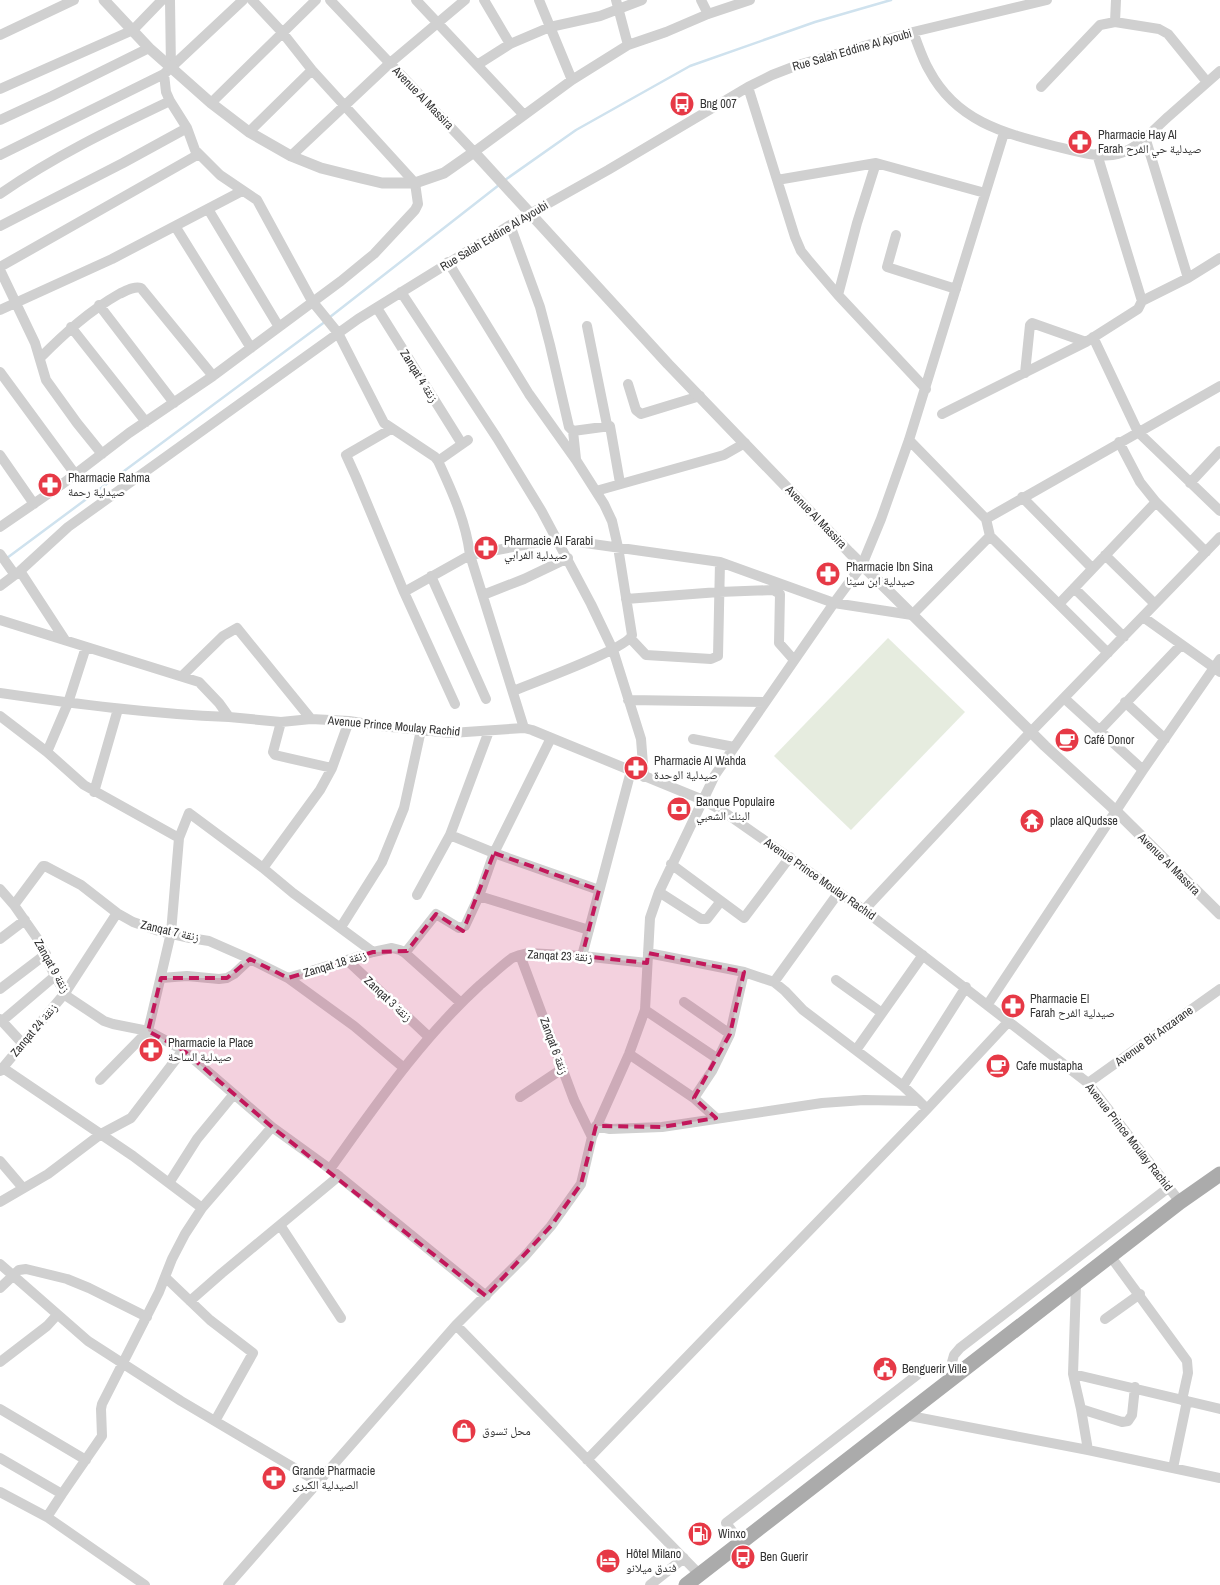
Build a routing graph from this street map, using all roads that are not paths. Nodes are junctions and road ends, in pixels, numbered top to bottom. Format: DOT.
graph roads {
  1 [pos="74,0"];
  2 [pos="104,0"];
  3 [pos="162,0"];
  4 [pos="170,0"];
  5 [pos="243,0"];
  6 [pos="252,0"];
  7 [pos="316,0"];
  8 [pos="330,0"];
  9 [pos="416,0"];
  10 [pos="465,0"];
  11 [pos="484,0"];
  12 [pos="539,0"];
  13 [pos="642,0"];
  14 [pos="701,0"];
  15 [pos="750,0"];
  16 [pos="1047,0"];
  17 [pos="1116,0"];
  18 [pos="617,5"];
  19 [pos="708,14"];
  20 [pos="1115,22"];
  21 [pos="438,23"];
  22 [pos="550,28"];
  23 [pos="133,30"];
  24 [pos="282,32"];
  25 [pos="913,32"];
  26 [pos="0,35"];
  27 [pos="510,44"];
  28 [pos="628,45"];
  29 [pos="149,48"];
  30 [pos="390,63"];
  31 [pos="476,65"];
  32 [pos="312,70"];
  33 [pos="1220,70"];
  34 [pos="168,71"];
  35 [pos="572,80"];
  36 [pos="1207,82"];
  37 [pos="748,87"];
  38 [pos="1041,87"];
  39 [pos="0,89"];
  40 [pos="170,101"];
  41 [pos="211,103"];
  42 [pos="345,106"];
  43 [pos="523,114"];
  44 [pos="0,120"];
  45 [pos="187,128"];
  46 [pos="248,132"];
  47 [pos="1004,133"];
  48 [pos="1145,137"];
  49 [pos="474,152"];
  50 [pos="199,154"];
  51 [pos="1097,154"];
  52 [pos="0,155"];
  53 [pos="291,156"];
  54 [pos="876,163"];
  55 [pos="776,180"];
  56 [pos="415,184"];
  57 [pos="242,191"];
  58 [pos="985,193"];
  59 [pos="0,194"];
  60 [pos="208,210"];
  61 [pos="531,213"];
  62 [pos="510,225"];
  63 [pos="0,226"];
  64 [pos="175,226"];
  65 [pos="896,236"];
  66 [pos="1220,258"];
  67 [pos="448,262"];
  68 [pos="0,269"];
  69 [pos="1188,278"];
  70 [pos="956,289"];
  71 [pos="401,292"];
  72 [pos="838,295"];
  73 [pos="1142,301"];
  74 [pos="16,302"];
  75 [pos="314,304"];
  76 [pos="99,305"];
  77 [pos="377,308"];
  78 [pos="0,310"];
  79 [pos="587,326"];
  80 [pos="71,327"];
  81 [pos="279,327"];
  82 [pos="335,330"];
  83 [pos="1089,339"];
  84 [pos="251,348"];
  85 [pos="40,358"];
  86 [pos="0,372"];
  87 [pos="1025,373"];
  88 [pos="213,376"];
  89 [pos="628,384"];
  90 [pos="1220,386"];
  91 [pos="926,389"];
  92 [pos="700,396"];
  93 [pos="174,403"];
  94 [pos="942,414"];
  95 [pos="146,422"];
  96 [pos="607,425"];
  97 [pos="391,429"];
  98 [pos="573,431"];
  99 [pos="1138,432"];
  100 [pos="909,440"];
  101 [pos="1119,442"];
  102 [pos="745,443"];
  103 [pos="102,454"];
  104 [pos="0,455"];
  105 [pos="1219,455"];
  106 [pos="576,460"];
  107 [pos="438,461"];
  108 [pos="75,474"];
  109 [pos="620,483"];
  110 [pos="1190,483"];
  111 [pos="596,491"];
  112 [pos="1022,497"];
  113 [pos="1156,502"];
  114 [pos="34,504"];
  115 [pos="1220,511"];
  116 [pos="986,519"];
  117 [pos="0,527"];
  118 [pos="990,536"];
  119 [pos="557,539"];
  120 [pos="1218,542"];
  121 [pos="618,547"];
  122 [pos="1206,552"];
  123 [pos="0,554"];
  124 [pos="470,555"];
  125 [pos="1105,555"];
  126 [pos="568,558"];
  127 [pos="720,562"];
  128 [pos="862,565"];
  129 [pos="1092,568"];
  130 [pos="17,573"];
  131 [pos="431,576"];
  132 [pos="0,586"];
  133 [pos="1074,588"];
  134 [pos="404,592"];
  135 [pos="719,592"];
  136 [pos="483,595"];
  137 [pos="626,599"];
  138 [pos="834,603"];
  139 [pos="1059,604"];
  140 [pos="1155,604"];
  141 [pos="912,615"];
  142 [pos="1143,617"];
  143 [pos="0,620"];
  144 [pos="1124,637"];
  145 [pos="631,638"];
  146 [pos="65,640"];
  147 [pos="1181,645"];
  148 [pos="86,647"];
  149 [pos="613,650"];
  150 [pos="1108,653"];
  151 [pos="794,660"];
  152 [pos="1218,666"];
  153 [pos="182,676"];
  154 [pos="512,691"];
  155 [pos="0,693"];
  156 [pos="1064,698"];
  157 [pos="486,699"];
  158 [pos="628,700"];
  159 [pos="765,702"];
  160 [pos="1125,702"];
  161 [pos="68,703"];
  162 [pos="455,704"];
  163 [pos="118,709"];
  164 [pos="0,716"];
  165 [pos="229,717"];
  166 [pos="311,719"];
  167 [pos="349,721"];
  168 [pos="281,722"];
  169 [pos="524,728"];
  170 [pos="421,730"];
  171 [pos="1100,730"];
  172 [pos="489,731"];
  173 [pos="1031,732"];
  174 [pos="551,738"];
  175 [pos="693,739"];
  176 [pos="1165,739"];
  177 [pos="734,747"];
  178 [pos="47,752"];
  179 [pos="332,768"];
  180 [pos="1143,770"];
  181 [pos="631,771"];
  182 [pos="644,777"];
  183 [pos="94,792"];
  184 [pos="703,800"];
  185 [pos="1116,811"];
  186 [pos="450,835"];
  187 [pos="180,838"];
  188 [pos="494,853"];
  189 [pos="790,857"];
  190 [pos="671,864"];
  191 [pos="263,868"];
  192 [pos="0,889"];
  193 [pos="599,890"];
  194 [pos="659,892"];
  195 [pos="839,892"];
  196 [pos="417,895"];
  197 [pos="479,896"];
  198 [pos="721,901"];
  199 [pos="14,905"];
  200 [pos="864,910"];
  201 [pos="117,913"];
  202 [pos="1220,914"];
  203 [pos="26,920"];
  204 [pos="341,927"];
  205 [pos="589,930"];
  206 [pos="171,933"];
  207 [pos="0,938"];
  208 [pos="374,952"];
  209 [pos="406,953"];
  210 [pos="46,954"];
  211 [pos="520,954"];
  212 [pos="923,954"];
  213 [pos="582,956"];
  214 [pos="648,958"];
  215 [pos="250,959"];
  216 [pos="348,961"];
  217 [pos="744,972"];
  218 [pos="55,976"];
  219 [pos="161,978"];
  220 [pos="288,978"];
  221 [pos="836,980"];
  222 [pos="774,982"];
  223 [pos="966,987"];
  224 [pos="0,989"];
  225 [pos="1220,989"];
  226 [pos="65,993"];
  227 [pos="684,1002"];
  228 [pos="461,1003"];
  229 [pos="988,1004"];
  230 [pos="645,1010"];
  231 [pos="882,1013"];
  232 [pos="1,1020"];
  233 [pos="1009,1020"];
  234 [pos="148,1031"];
  235 [pos="730,1034"];
  236 [pos="429,1037"];
  237 [pos="23,1044"];
  238 [pos="183,1050"];
  239 [pos="856,1050"];
  240 [pos="629,1054"];
  241 [pos="718,1059"];
  242 [pos="404,1068"];
  243 [pos="1,1069"];
  244 [pos="562,1069"];
  245 [pos="100,1080"];
  246 [pos="1088,1083"];
  247 [pos="903,1086"];
  248 [pos="234,1094"];
  249 [pos="520,1098"];
  250 [pos="694,1098"];
  251 [pos="919,1101"];
  252 [pos="927,1109"];
  253 [pos="716,1118"];
  254 [pos="596,1126"];
  255 [pos="272,1127"];
  256 [pos="101,1134"];
  257 [pos="592,1137"];
  258 [pos="0,1161"];
  259 [pos="330,1170"];
  260 [pos="1220,1174"];
  261 [pos="339,1176"];
  262 [pos="169,1183"];
  263 [pos="23,1188"];
  264 [pos="1168,1188"];
  265 [pos="0,1202"];
  266 [pos="1180,1202"];
  267 [pos="202,1208"];
  268 [pos="280,1225"];
  269 [pos="1111,1257"];
  270 [pos="0,1264"];
  271 [pos="13,1276"];
  272 [pos="165,1277"];
  273 [pos="1076,1285"];
  274 [pos="0,1288"];
  275 [pos="1140,1294"];
  276 [pos="486,1296"];
  277 [pos="190,1302"];
  278 [pos="57,1315"];
  279 [pos="147,1316"];
  280 [pos="341,1318"];
  281 [pos="1105,1319"];
  282 [pos="456,1325"];
  283 [pos="0,1362"];
  284 [pos="124,1364"];
  285 [pos="960,1374"];
  286 [pos="1073,1374"];
  287 [pos="917,1375"];
  288 [pos="1135,1388"];
  289 [pos="1184,1400"];
  290 [pos="0,1409"];
  291 [pos="1081,1409"];
  292 [pos="1220,1409"];
  293 [pos="905,1416"];
  294 [pos="215,1421"];
  295 [pos="1088,1450"];
  296 [pos="0,1458"];
  297 [pos="86,1460"];
  298 [pos="587,1460"];
  299 [pos="1173,1468"];
  300 [pos="1220,1478"];
  301 [pos="318,1482"];
  302 [pos="0,1492"];
  303 [pos="62,1494"];
  304 [pos="47,1517"];
  305 [pos="741,1542"];
  306 [pos="684,1558"];
  307 [pos="700,1575"];
  308 [pos="145,1585"];
  309 [pos="228,1585"];
  310 [pos="650,1585"];
  311 [pos="686,1585"];
  1 -- 26 [label="street"];
  2 -- 23 [label="street"];
  3 -- 23 [label="street"];
  4 -- 34 [label="street"];
  5 -- 34 [label="street"];
  6 -- 24 [label="street"];
  7 -- 24 [label="street"];
  8 -- 30 [label="street, Avenue Al Massira"];
  9 -- 21 [label="street"];
  10 -- 21 [label="street"];
  11 -- 27 [label="street"];
  12 -- 22 [label="street"];
  13 -- 18 [label="street"];
  14 -- 19 [label="street"];
  15 -- 19 [label="street"];
  16 -- 25 [label="street, Rue Salah Eddine Al Ayoubi"];
  17 -- 20 [label="street"];
  18 -- 22 [label="street"];
  18 -- 28 [label="street"];
  19 -- 28 [label="street"];
  20 -- 36 [label="street"];
  20 -- 38 [label="street"];
  21 -- 30 [label="street"];
  21 -- 31 [label="street"];
  22 -- 27 [label="street"];
  22 -- 35 [label="street"];
  23 -- 29 [label="street"];
  23 -- 39 [label="street"];
  24 -- 32 [label="street"];
  24 -- 41 [label="street"];
  25 -- 37 [label="street, Rue Salah Eddine Al Ayoubi"];
  25 -- 47 [label="street"];
  27 -- 31 [label="street"];
  28 -- 35 [label="street"];
  29 -- 34 [label="street"];
  29 -- 44 [label="street"];
  30 -- 42 [label="street"];
  30 -- 49 [label="street, Avenue Al Massira"];
  31 -- 43 [label="street"];
  32 -- 42 [label="street"];
  32 -- 46 [label="street"];
  33 -- 36 [label="street"];
  34 -- 40 [label="street"];
  34 -- 41 [label="street"];
  34 -- 52 [label="street"];
  35 -- 43 [label="street"];
  36 -- 48 [label="street"];
  37 -- 55 [label="street"];
  37 -- 61 [label="street, Rue Salah Eddine Al Ayoubi"];
  40 -- 45 [label="street"];
  40 -- 59 [label="street"];
  41 -- 46 [label="street"];
  42 -- 53 [label="street"];
  42 -- 56 [label="street"];
  43 -- 49 [label="street"];
  45 -- 50 [label="street"];
  45 -- 63 [label="street"];
  46 -- 53 [label="street"];
  47 -- 51 [label="street"];
  47 -- 58 [label="street"];
  48 -- 51 [label="street"];
  48 -- 69 [label="street"];
  49 -- 56 [label="street"];
  49 -- 61 [label="street, Avenue Al Massira"];
  50 -- 57 [label="street"];
  50 -- 68 [label="street"];
  51 -- 73 [label="street"];
  53 -- 56 [label="street"];
  54 -- 55 [label="street"];
  54 -- 58 [label="street"];
  54 -- 72 [label="street"];
  55 -- 72 [label="street"];
  56 -- 75 [label="street"];
  57 -- 60 [label="street"];
  57 -- 75 [label="street"];
  58 -- 70 [label="street"];
  60 -- 64 [label="street"];
  60 -- 81 [label="street"];
  61 -- 62 [label="street, Rue Salah Eddine Al Ayoubi"];
  61 -- 92 [label="street, Avenue Al Massira"];
  62 -- 67 [label="street, Rue Salah Eddine Al Ayoubi"];
  62 -- 98 [label="street"];
  64 -- 74 [label="street"];
  64 -- 84 [label="street"];
  65 -- 70 [label="street"];
  66 -- 69 [label="street"];
  67 -- 71 [label="street, Rue Salah Eddine Al Ayoubi"];
  67 -- 106 [label="street"];
  68 -- 74 [label="street"];
  69 -- 73 [label="street"];
  70 -- 91 [label="street"];
  71 -- 77 [label="street, Rue Salah Eddine Al Ayoubi"];
  71 -- 119 [label="street"];
  72 -- 91 [label="street"];
  73 -- 83 [label="street"];
  74 -- 78 [label="street"];
  74 -- 85 [label="street"];
  75 -- 81 [label="street"];
  75 -- 82 [label="street"];
  76 -- 80 [label="street"];
  76 -- 88 [label="street"];
  76 -- 93 [label="street"];
  77 -- 82 [label="street, Rue Salah Eddine Al Ayoubi"];
  77 -- 107 [label="street, Zanqat 4 زنقة"];
  79 -- 96 [label="street"];
  80 -- 85 [label="street"];
  80 -- 95 [label="street"];
  81 -- 84 [label="street"];
  82 -- 97 [label="street"];
  82 -- 130 [label="street, Rue Salah Eddine Al Ayoubi"];
  83 -- 87 [label="street"];
  83 -- 87 [label="street"];
  83 -- 99 [label="street"];
  84 -- 88 [label="street"];
  85 -- 103 [label="street"];
  86 -- 108 [label="street"];
  87 -- 94 [label="street"];
  88 -- 93 [label="street"];
  89 -- 92 [label="street"];
  90 -- 99 [label="street"];
  91 -- 100 [label="street"];
  92 -- 102 [label="street, Avenue Al Massira"];
  93 -- 95 [label="street"];
  95 -- 103 [label="street"];
  96 -- 98 [label="street"];
  96 -- 109 [label="street"];
  97 -- 107 [label="street"];
  97 -- 134 [label="street"];
  98 -- 106 [label="street"];
  99 -- 101 [label="street"];
  99 -- 110 [label="street"];
  100 -- 116 [label="street"];
  100 -- 128 [label="street"];
  101 -- 112 [label="street"];
  101 -- 113 [label="street"];
  102 -- 109 [label="street"];
  102 -- 128 [label="street, Avenue Al Massira"];
  103 -- 108 [label="street"];
  104 -- 114 [label="street"];
  105 -- 110 [label="street"];
  106 -- 111 [label="street"];
  107 -- 124 [label="street"];
  108 -- 114 [label="street"];
  109 -- 111 [label="street"];
  110 -- 115 [label="street"];
  111 -- 121 [label="street"];
  112 -- 116 [label="street"];
  112 -- 129 [label="street"];
  113 -- 122 [label="street"];
  113 -- 125 [label="street"];
  114 -- 117 [label="street"];
  116 -- 118 [label="street"];
  118 -- 139 [label="street"];
  118 -- 141 [label="street"];
  119 -- 121 [label="street"];
  119 -- 124 [label="street"];
  119 -- 126 [label="street"];
  120 -- 122 [label="street"];
  121 -- 127 [label="street"];
  121 -- 137 [label="street"];
  122 -- 140 [label="street"];
  123 -- 130 [label="street"];
  124 -- 131 [label="street"];
  124 -- 136 [label="street"];
  125 -- 129 [label="street"];
  125 -- 140 [label="street"];
  126 -- 136 [label="street"];
  126 -- 149 [label="street"];
  127 -- 135 [label="street"];
  127 -- 138 [label="street"];
  128 -- 138 [label="street"];
  128 -- 141 [label="street, Avenue Al Massira"];
  129 -- 133 [label="street"];
  130 -- 132 [label="street, Rue Salah Eddine Al Ayoubi"];
  130 -- 146 [label="street"];
  131 -- 134 [label="street"];
  131 -- 157 [label="street"];
  133 -- 139 [label="street"];
  133 -- 144 [label="street"];
  134 -- 162 [label="street"];
  135 -- 137 [label="street"];
  135 -- 145 [label="street"];
  135 -- 151 [label="street"];
  136 -- 154 [label="street"];
  137 -- 145 [label="street"];
  138 -- 141 [label="street"];
  138 -- 151 [label="street"];
  139 -- 150 [label="street"];
  140 -- 142 [label="street"];
  141 -- 173 [label="street, Avenue Al Massira"];
  142 -- 144 [label="street"];
  142 -- 147 [label="street"];
  143 -- 146 [label="street"];
  144 -- 150 [label="street"];
  145 -- 149 [label="street"];
  146 -- 148 [label="street"];
  147 -- 152 [label="street"];
  147 -- 160 [label="street"];
  148 -- 153 [label="street"];
  148 -- 161 [label="street"];
  149 -- 154 [label="street"];
  149 -- 158 [label="street"];
  150 -- 156 [label="street"];
  151 -- 159 [label="street"];
  152 -- 176 [label="street"];
  153 -- 165 [label="street"];
  153 -- 166 [label="street"];
  154 -- 169 [label="street"];
  155 -- 161 [label="street, Avenue Prince Moulay Rachid"];
  156 -- 171 [label="street"];
  156 -- 173 [label="street"];
  158 -- 159 [label="street"];
  158 -- 182 [label="street"];
  159 -- 177 [label="street"];
  160 -- 171 [label="street"];
  160 -- 176 [label="street"];
  161 -- 163 [label="street, Avenue Prince Moulay Rachid"];
  161 -- 178 [label="street"];
  163 -- 165 [label="street, Avenue Prince Moulay Rachid"];
  163 -- 183 [label="street"];
  164 -- 178 [label="street"];
  165 -- 168 [label="street, Avenue Prince Moulay Rachid"];
  166 -- 167 [label="street, Avenue Prince Moulay Rachid"];
  166 -- 168 [label="street, Avenue Prince Moulay Rachid"];
  167 -- 170 [label="street, Avenue Prince Moulay Rachid"];
  167 -- 179 [label="street"];
  168 -- 179 [label="street"];
  169 -- 172 [label="street, Avenue Prince Moulay Rachid"];
  169 -- 174 [label="street, Avenue Prince Moulay Rachid"];
  170 -- 172 [label="street, Avenue Prince Moulay Rachid"];
  170 -- 204 [label="street"];
  171 -- 180 [label="street"];
  172 -- 186 [label="street"];
  173 -- 185 [label="street, Avenue Al Massira"];
  173 -- 200 [label="street"];
  174 -- 181 [label="street, Avenue Prince Moulay Rachid"];
  174 -- 188 [label="street"];
  175 -- 177 [label="street"];
  176 -- 180 [label="street"];
  177 -- 184 [label="street"];
  178 -- 183 [label="street"];
  179 -- 191 [label="street"];
  180 -- 185 [label="street"];
  181 -- 182 [label="street, Avenue Prince Moulay Rachid"];
  181 -- 193 [label="street"];
  182 -- 184 [label="street, Avenue Prince Moulay Rachid"];
  183 -- 187 [label="street"];
  184 -- 189 [label="street, Avenue Prince Moulay Rachid"];
  184 -- 190 [label="street"];
  185 -- 202 [label="street, Avenue Al Massira"];
  185 -- 229 [label="street"];
  186 -- 188 [label="street"];
  186 -- 196 [label="street"];
  187 -- 191 [label="street"];
  187 -- 206 [label="street"];
  188 -- 193 [label="street"];
  188 -- 197 [label="street"];
  189 -- 195 [label="street, Avenue Prince Moulay Rachid"];
  189 -- 198 [label="street"];
  190 -- 194 [label="street"];
  190 -- 198 [label="street"];
  191 -- 204 [label="street"];
  192 -- 199 [label="street, Zanqat 9 زنقة"];
  193 -- 205 [label="street"];
  194 -- 198 [label="street"];
  194 -- 214 [label="street"];
  195 -- 200 [label="street, Avenue Prince Moulay Rachid"];
  195 -- 222 [label="street"];
  197 -- 205 [label="street"];
  197 -- 209 [label="street"];
  199 -- 201 [label="street, Zanqat 7 زنقة"];
  199 -- 203 [label="street, Zanqat 9 زنقة"];
  200 -- 212 [label="street, Avenue Prince Moulay Rachid"];
  201 -- 206 [label="street, Zanqat 7 زنقة"];
  201 -- 226 [label="street, Zanqat 24 زنقة"];
  203 -- 207 [label="street"];
  203 -- 210 [label="street, Zanqat 9 زنقة"];
  204 -- 208 [label="street"];
  205 -- 213 [label="street"];
  206 -- 215 [label="street, Zanqat 7 زنقة"];
  206 -- 219 [label="street"];
  208 -- 209 [label="street, Zanqat 18 زنقة"];
  208 -- 216 [label="street, Zanqat 18 زنقة"];
  209 -- 228 [label="street"];
  210 -- 218 [label="street, Zanqat 9 زنقة"];
  210 -- 224 [label="street"];
  211 -- 213 [label="street, Zanqat 23 زنقة"];
  211 -- 228 [label="street, Zanqat 23 زنقة"];
  211 -- 244 [label="street, Zanqat 6 زنقة"];
  212 -- 223 [label="street, Avenue Prince Moulay Rachid"];
  212 -- 231 [label="street"];
  213 -- 214 [label="street, Zanqat 23 زنقة"];
  214 -- 217 [label="street, Zanqat 23 زنقة"];
  214 -- 230 [label="street"];
  215 -- 219 [label="street"];
  215 -- 220 [label="street, Zanqat 18 زنقة"];
  216 -- 220 [label="street, Zanqat 18 زنقة"];
  216 -- 236 [label="street, Zanqat 3 زنقة"];
  217 -- 222 [label="street, Zanqat 23 زنقة"];
  217 -- 235 [label="street"];
  218 -- 226 [label="street, Zanqat 9 زنقة"];
  218 -- 232 [label="street"];
  219 -- 234 [label="street"];
  220 -- 242 [label="street"];
  221 -- 231 [label="street"];
  222 -- 239 [label="street"];
  223 -- 229 [label="street, Avenue Prince Moulay Rachid"];
  223 -- 247 [label="street"];
  225 -- 246 [label="street, Avenue Bir Anzarane"];
  226 -- 234 [label="street, Zanqat 9 زنقة"];
  226 -- 237 [label="street, Zanqat 24 زنقة"];
  227 -- 235 [label="street"];
  228 -- 236 [label="street, Zanqat 23 زنقة"];
  229 -- 233 [label="street, Avenue Prince Moulay Rachid"];
  230 -- 240 [label="street"];
  230 -- 241 [label="street"];
  231 -- 239 [label="street"];
  232 -- 237 [label="street"];
  233 -- 246 [label="street, Avenue Prince Moulay Rachid"];
  233 -- 252 [label="street"];
  234 -- 238 [label="street, Zanqat 9 زنقة"];
  234 -- 245 [label="street"];
  235 -- 241 [label="street"];
  236 -- 242 [label="street, Zanqat 23 زنقة"];
  237 -- 243 [label="street, Zanqat 24 زنقة"];
  238 -- 248 [label="street, Zanqat 9 زنقة"];
  238 -- 256 [label="street"];
  239 -- 247 [label="street"];
  240 -- 250 [label="street"];
  240 -- 254 [label="street"];
  241 -- 250 [label="street"];
  242 -- 259 [label="street, Zanqat 23 زنقة"];
  243 -- 256 [label="street"];
  244 -- 249 [label="street"];
  244 -- 257 [label="street, Zanqat 6 زنقة"];
  246 -- 264 [label="street, Avenue Prince Moulay Rachid"];
  247 -- 251 [label="street"];
  248 -- 255 [label="street, Zanqat 9 زنقة"];
  248 -- 262 [label="street"];
  250 -- 253 [label="street"];
  251 -- 252 [label="street"];
  251 -- 253 [label="street"];
  252 -- 298 [label="street"];
  253 -- 254 [label="street"];
  254 -- 257 [label="street"];
  255 -- 259 [label="street, Zanqat 9 زنقة"];
  255 -- 267 [label="street"];
  256 -- 262 [label="street"];
  256 -- 263 [label="street"];
  257 -- 276 [label="street"];
  258 -- 263 [label="street"];
  259 -- 261 [label="street, Zanqat 9 زنقة"];
  260 -- 266 [label="main road"];
  261 -- 268 [label="street"];
  261 -- 276 [label="street, Zanqat 9 زنقة"];
  262 -- 267 [label="street"];
  263 -- 265 [label="street"];
  264 -- 266 [label="street, Avenue Prince Moulay Rachid"];
  264 -- 285 [label="street"];
  266 -- 269 [label="main road"];
  267 -- 272 [label="street"];
  268 -- 277 [label="street"];
  268 -- 280 [label="street"];
  269 -- 273 [label="main road"];
  269 -- 275 [label="street"];
  270 -- 271 [label="street"];
  271 -- 274 [label="street"];
  271 -- 278 [label="street"];
  271 -- 279 [label="street"];
  272 -- 277 [label="street"];
  272 -- 279 [label="street"];
  273 -- 285 [label="main road"];
  273 -- 286 [label="street"];
  275 -- 281 [label="street"];
  275 -- 289 [label="street"];
  276 -- 282 [label="street"];
  277 -- 294 [label="street"];
  278 -- 283 [label="street"];
  278 -- 284 [label="street"];
  279 -- 284 [label="street"];
  282 -- 298 [label="street"];
  282 -- 301 [label="street"];
  284 -- 294 [label="street"];
  284 -- 297 [label="street"];
  285 -- 293 [label="main road"];
  286 -- 288 [label="street"];
  286 -- 291 [label="street"];
  287 -- 305 [label="street"];
  288 -- 289 [label="street"];
  288 -- 291 [label="street"];
  289 -- 292 [label="street"];
  289 -- 299 [label="street"];
  290 -- 297 [label="street"];
  291 -- 295 [label="street"];
  293 -- 295 [label="street"];
  293 -- 305 [label="main road"];
  294 -- 301 [label="street"];
  295 -- 299 [label="street"];
  296 -- 303 [label="street"];
  297 -- 303 [label="street"];
  298 -- 306 [label="street"];
  299 -- 300 [label="street"];
  301 -- 309 [label="street"];
  302 -- 304 [label="street"];
  303 -- 304 [label="street"];
  304 -- 308 [label="street"];
  305 -- 307 [label="main road"];
  306 -- 307 [label="street"];
  306 -- 310 [label="street"];
  307 -- 311 [label="main road"];
}
